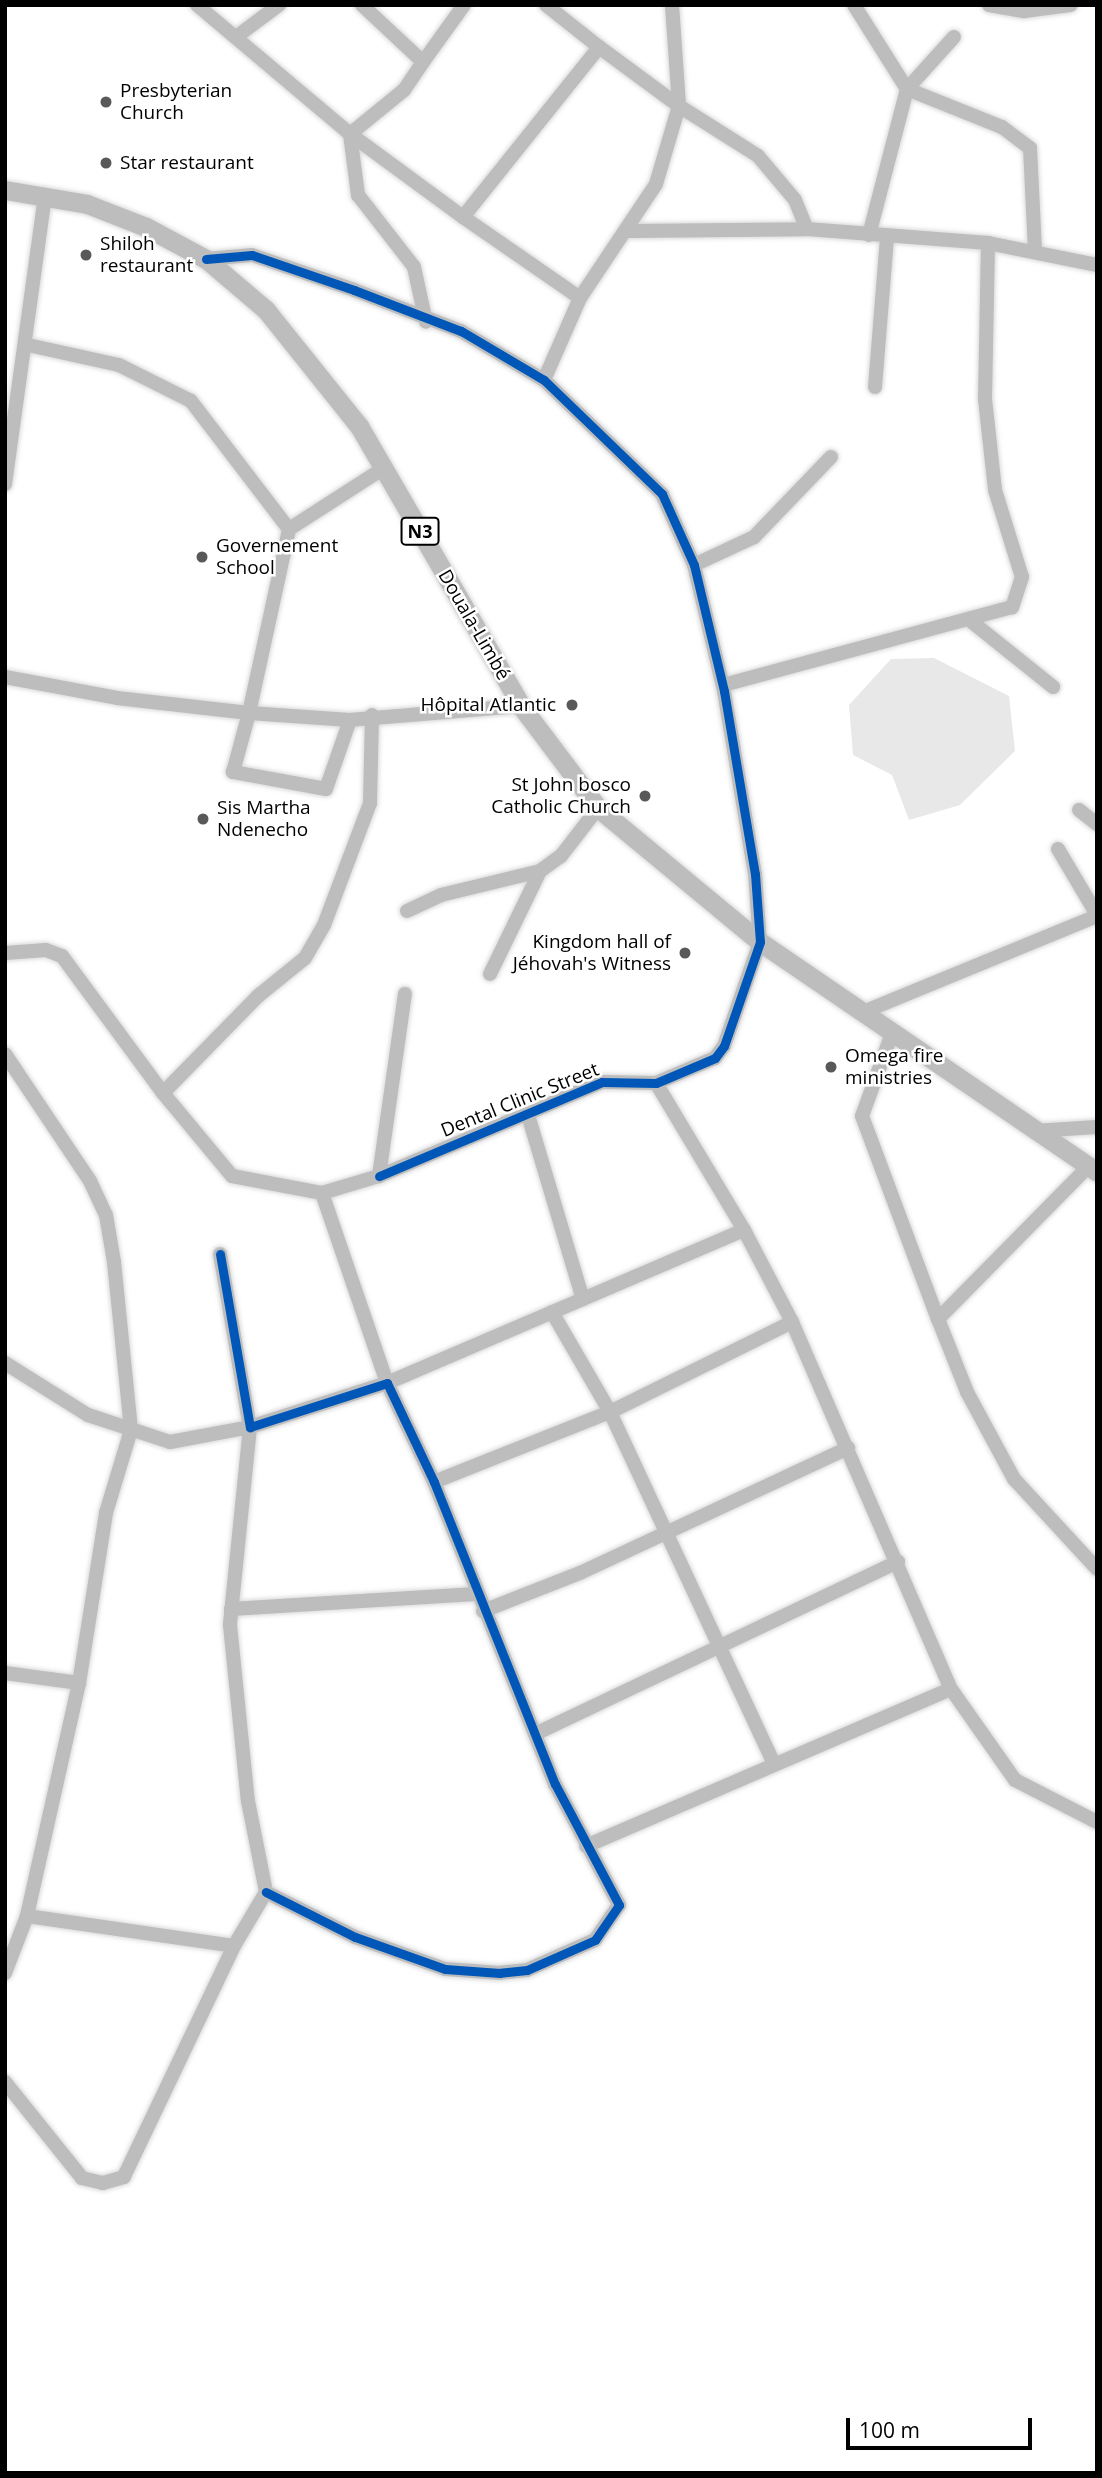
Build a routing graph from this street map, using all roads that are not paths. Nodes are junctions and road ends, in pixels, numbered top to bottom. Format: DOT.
graph roads {
  1 [pos="197,5"];
  2 [pos="279,5"];
  3 [pos="362,5"];
  4 [pos="464,5"];
  5 [pos="546,5"];
  6 [pos="672,5"];
  7 [pos="854,5"];
  8 [pos="989,5"];
  9 [pos="1071,5"];
  10 [pos="236,37"];
  11 [pos="954,37"];
  12 [pos="599,47"];
  13 [pos="423,62"];
  14 [pos="907,89"];
  15 [pos="679,106"];
  16 [pos="350,134"];
  17 [pos="5,190"];
  18 [pos="45,195"];
  19 [pos="463,218"];
  20 [pos="807,229"];
  21 [pos="630,231"];
  22 [pos="869,235"];
  23 [pos="887,237"];
  24 [pos="988,243"];
  25 [pos="1035,250"];
  26 [pos="206,259"];
  27 [pos="1097,265"];
  28 [pos="580,298"];
  29 [pos="426,322"];
  30 [pos="28,345"];
  31 [pos="544,380"];
  32 [pos="874,387"];
  33 [pos="831,457"];
  34 [pos="384,468"];
  35 [pos="5,484"];
  36 [pos="289,529"];
  37 [pos="694,565"];
  38 [pos="972,622"];
  39 [pos="5,677"];
  40 [pos="723,685"];
  41 [pos="1053,687"];
  42 [pos="521,706"];
  43 [pos="249,713"];
  44 [pos="372,715"];
  45 [pos="350,720"];
  46 [pos="598,808"];
  47 [pos="1079,810"];
  48 [pos="1097,824"];
  49 [pos="1058,849"];
  50 [pos="540,871"];
  51 [pos="407,911"];
  52 [pos="1097,915"];
  53 [pos="760,942"];
  54 [pos="5,953"];
  55 [pos="490,974"];
  56 [pos="405,994"];
  57 [pos="863,1012"];
  58 [pos="891,1036"];
  59 [pos="5,1054"];
  60 [pos="656,1083"];
  61 [pos="163,1093"];
  62 [pos="528,1115"];
  63 [pos="1097,1128"];
  64 [pos="1033,1131"];
  65 [pos="1093,1170"];
  66 [pos="379,1176"];
  67 [pos="322,1193"];
  68 [pos="744,1230"];
  69 [pos="220,1254"];
  70 [pos="583,1299"];
  71 [pos="552,1312"];
  72 [pos="938,1319"];
  73 [pos="792,1322"];
  74 [pos="5,1363"];
  75 [pos="387,1383"];
  76 [pos="610,1412"];
  77 [pos="250,1427"];
  78 [pos="131,1430"];
  79 [pos="848,1448"];
  80 [pos="434,1482"];
  81 [pos="668,1533"];
  82 [pos="898,1562"];
  83 [pos="1097,1569"];
  84 [pos="475,1594"];
  85 [pos="231,1609"];
  86 [pos="482,1611"];
  87 [pos="719,1645"];
  88 [pos="5,1673"];
  89 [pos="79,1683"];
  90 [pos="951,1689"];
  91 [pos="535,1734"];
  92 [pos="773,1762"];
  93 [pos="1097,1822"];
  94 [pos="586,1846"];
  95 [pos="266,1892"];
  96 [pos="27,1916"];
  97 [pos="233,1946"];
  98 [pos="5,1973"];
  99 [pos="5,2082"];
  1 -- 10 [label="street"];
  2 -- 10 [label="street"];
  3 -- 13 [label="street"];
  4 -- 13 [label="street"];
  5 -- 12 [label="street"];
  6 -- 15 [label="street"];
  7 -- 14 [label="street"];
  8 -- 9 [label="street"];
  10 -- 16 [label="street"];
  11 -- 14 [label="street"];
  12 -- 15 [label="street"];
  12 -- 19 [label="street"];
  13 -- 16 [label="street"];
  14 -- 22 [label="street"];
  14 -- 25 [label="street"];
  15 -- 20 [label="street"];
  15 -- 21 [label="street"];
  16 -- 19 [label="street"];
  16 -- 29 [label="street"];
  17 -- 18 [label="highway, Douala-Limbé / N3"];
  18 -- 26 [label="highway, Douala-Limbé / N3"];
  18 -- 30 [label="street"];
  19 -- 28 [label="street"];
  20 -- 21 [label="street"];
  20 -- 22 [label="street"];
  21 -- 28 [label="street"];
  22 -- 23 [label="street"];
  23 -- 24 [label="street"];
  23 -- 32 [label="street"];
  24 -- 25 [label="street"];
  24 -- 38 [label="street"];
  25 -- 27 [label="street"];
  26 -- 29 [label="street"];
  26 -- 34 [label="highway, Douala-Limbé / N3"];
  28 -- 31 [label="street"];
  29 -- 31 [label="street"];
  30 -- 35 [label="street"];
  30 -- 36 [label="street"];
  31 -- 37 [label="street"];
  33 -- 37 [label="street"];
  34 -- 36 [label="street"];
  34 -- 42 [label="highway, Douala-Limbé / N3"];
  36 -- 43 [label="street"];
  37 -- 40 [label="street"];
  38 -- 40 [label="street"];
  38 -- 41 [label="street"];
  39 -- 43 [label="street"];
  40 -- 53 [label="street"];
  42 -- 44 [label="street"];
  42 -- 46 [label="highway, Douala-Limbé / N3"];
  43 -- 45 [label="street"];
  43 -- 45 [label="street"];
  44 -- 45 [label="street"];
  44 -- 61 [label="street"];
  46 -- 50 [label="street"];
  46 -- 53 [label="highway, Douala-Limbé / N3"];
  47 -- 48 [label="street"];
  49 -- 52 [label="street"];
  50 -- 51 [label="street"];
  50 -- 55 [label="street"];
  52 -- 57 [label="street"];
  53 -- 57 [label="highway, Douala-Limbé / N3"];
  53 -- 60 [label="street, Dental Clinic Street"];
  54 -- 61 [label="street"];
  56 -- 66 [label="street"];
  57 -- 58 [label="highway, Douala-Limbé / N3"];
  58 -- 64 [label="highway, Douala-Limbé / N3"];
  58 -- 72 [label="street"];
  59 -- 78 [label="street"];
  60 -- 62 [label="street, Dental Clinic Street"];
  60 -- 68 [label="street"];
  61 -- 67 [label="street"];
  62 -- 66 [label="street, Dental Clinic Street"];
  62 -- 70 [label="street"];
  63 -- 64 [label="street"];
  64 -- 65 [label="highway, Douala-Limbé / N3"];
  65 -- 72 [label="street"];
  66 -- 67 [label="street, Dental Clinic Street"];
  67 -- 75 [label="street"];
  68 -- 70 [label="street"];
  68 -- 73 [label="street"];
  69 -- 77 [label="street"];
  70 -- 71 [label="street"];
  71 -- 75 [label="street"];
  71 -- 76 [label="street"];
  72 -- 83 [label="street"];
  73 -- 76 [label="street"];
  73 -- 79 [label="street"];
  74 -- 78 [label="street"];
  75 -- 77 [label="street"];
  75 -- 80 [label="street"];
  76 -- 80 [label="street"];
  76 -- 81 [label="street"];
  77 -- 78 [label="street"];
  77 -- 85 [label="street"];
  78 -- 89 [label="street"];
  79 -- 81 [label="street"];
  79 -- 82 [label="street"];
  80 -- 84 [label="street"];
  81 -- 86 [label="street"];
  81 -- 87 [label="street"];
  82 -- 87 [label="street"];
  82 -- 90 [label="street"];
  84 -- 85 [label="street"];
  84 -- 86 [label="street"];
  85 -- 95 [label="street"];
  86 -- 91 [label="street"];
  87 -- 91 [label="street"];
  87 -- 92 [label="street"];
  88 -- 89 [label="street"];
  89 -- 96 [label="street"];
  90 -- 92 [label="street"];
  90 -- 93 [label="street"];
  91 -- 94 [label="street"];
  92 -- 94 [label="street"];
  94 -- 95 [label="street"];
  95 -- 97 [label="street"];
  96 -- 97 [label="street"];
  96 -- 98 [label="street"];
  97 -- 99 [label="street"];
}
